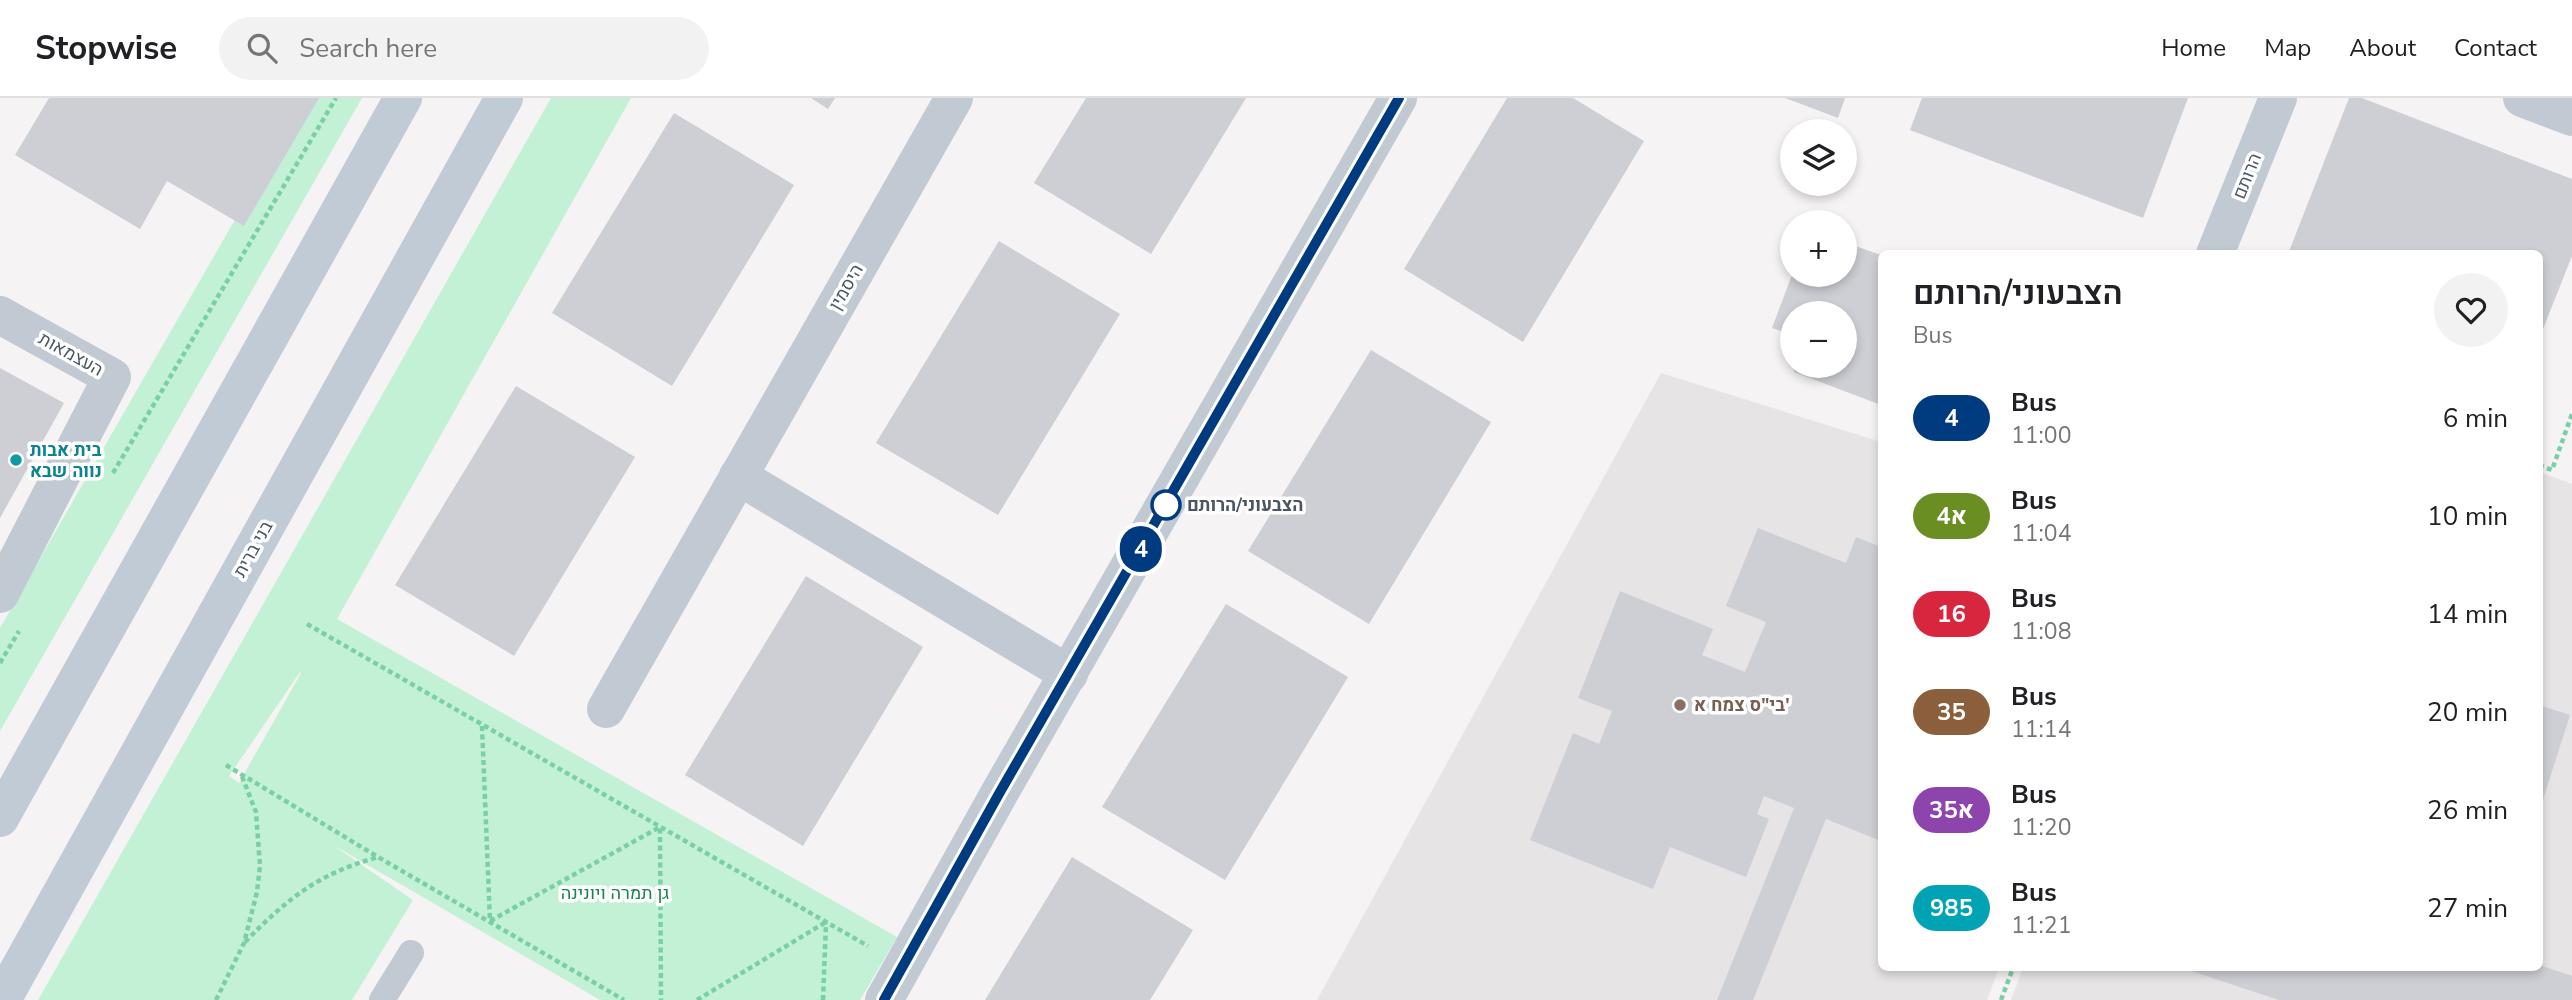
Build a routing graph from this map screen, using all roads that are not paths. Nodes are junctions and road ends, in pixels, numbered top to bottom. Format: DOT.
graph roads {
  1 [pos="403,98"];
  2 [pos="505,98"];
  3 [pos="954,98"];
  4 [pos="1398,98"];
  5 [pos="2278,98"];
  6 [pos="2522,98"];
  7 [pos="2572,117"];
  8 [pos="2217,250"];
  9 [pos="0,315"];
  10 [pos="738,476"];
  11 [pos="0,594"];
  12 [pos="1069,674"];
  13 [pos="606,709"];
  14 [pos="0,818"];
  15 [pos="411,953"];
  16 [pos="2,1000"];
  17 [pos="382,1000"];
  18 [pos="884,1000"];
  1 -- 14 [label="main road"];
  2 -- 16 [label="main road, בני ברית"];
  3 -- 10 [label="street, היסמין"];
  4 -- 12 [label="street"];
  5 -- 8 [label="street, הרותם"];
  6 -- 7 [label="street"];
  9 -- 11 [label="street, העצמאות"];
  10 -- 12 [label="street"];
  10 -- 13 [label="street, היסמין"];
  12 -- 18 [label="street"];
  15 -- 17 [label="lane"];
}
